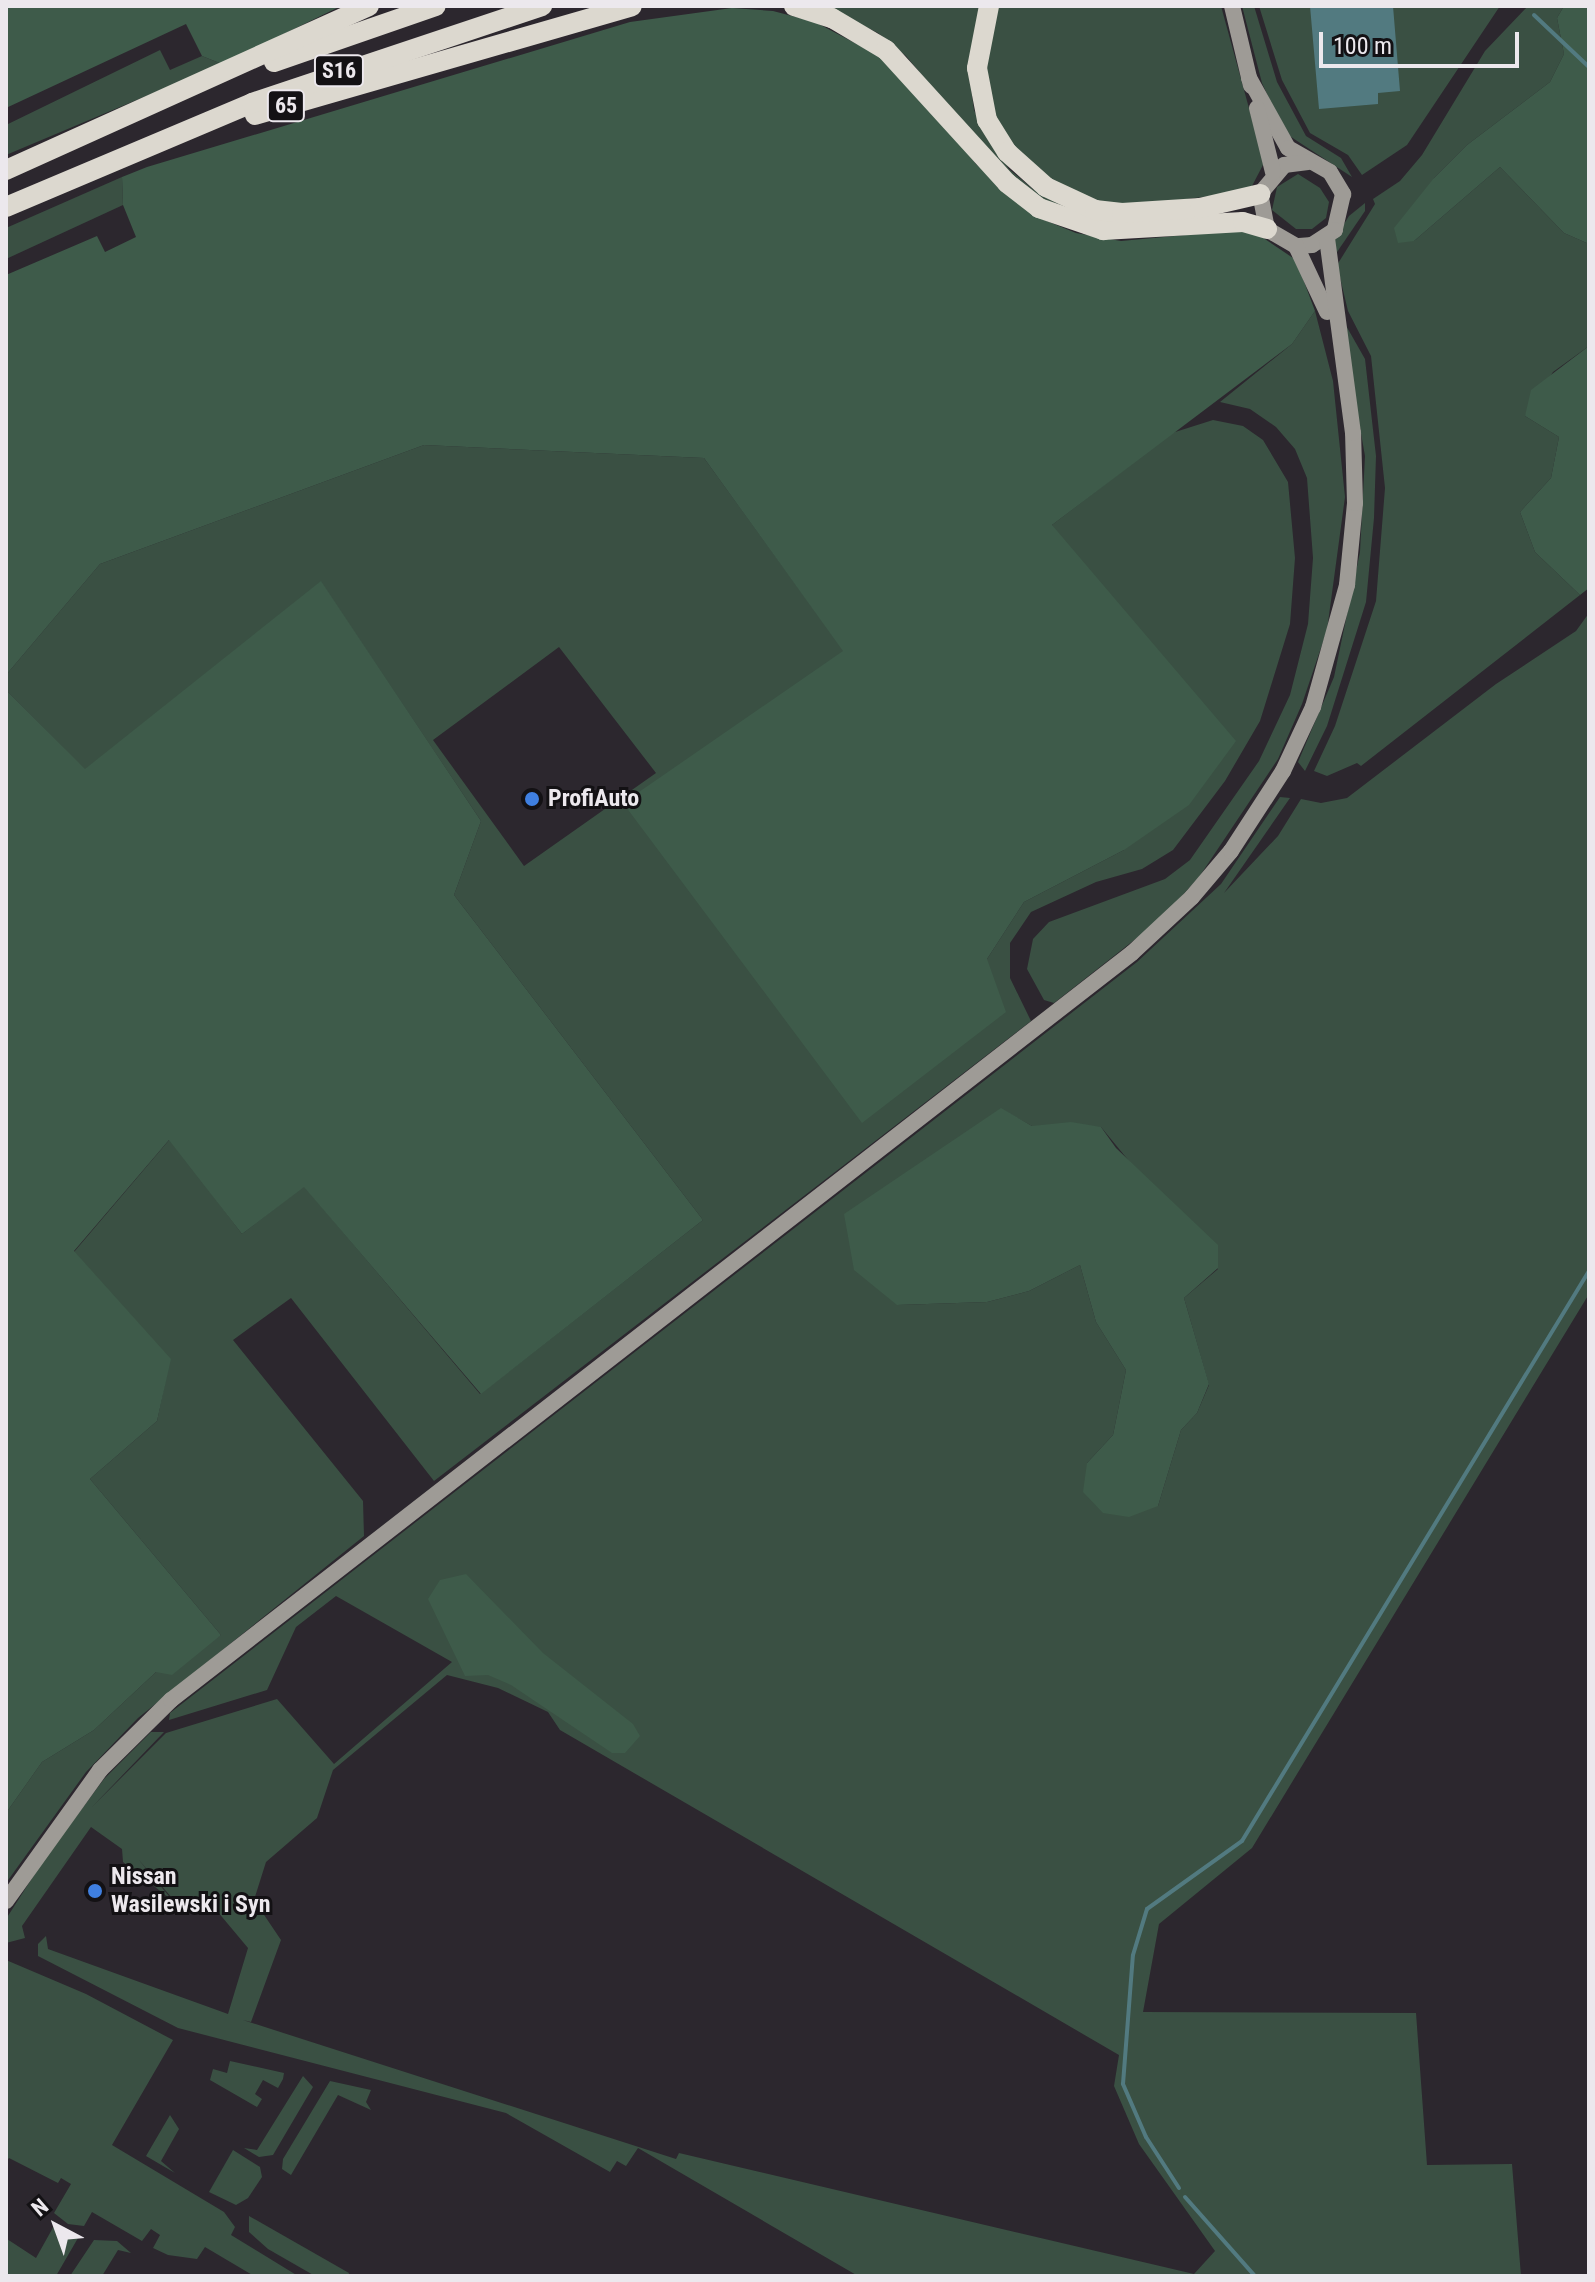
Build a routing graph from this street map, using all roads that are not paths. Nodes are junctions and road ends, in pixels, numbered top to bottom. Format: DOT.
graph roads {
  1 [pos="369,6"];
  2 [pos="436,6"];
  3 [pos="542,6"];
  4 [pos="632,6"];
  5 [pos="794,6"];
  6 [pos="989,6"];
  7 [pos="1232,6"];
  8 [pos="1249,78"];
  9 [pos="147,110"];
  10 [pos="139,148"];
  11 [pos="1308,162"];
  12 [pos="6,170"];
  13 [pos="1273,172"];
  14 [pos="1260,194"];
  15 [pos="6,207"];
  16 [pos="1267,229"];
  17 [pos="1327,238"];
  18 [pos="1296,246"];
  19 [pos="1339,347"];
  20 [pos="6,1901"];
  1 -- 9 [label="highway, S16"];
  2 -- 9 [label="highway, S16"];
  3 -- 10 [label="highway, S16"];
  4 -- 10 [label="highway, 65"];
  5 -- 16 [label="highway"];
  6 -- 14 [label="highway"];
  7 -- 8 [label="main road"];
  8 -- 11 [label="main road"];
  8 -- 13 [label="main road"];
  9 -- 12 [label="highway, S16"];
  10 -- 15 [label="highway, S16"];
  11 -- 13 [label="main road"];
  11 -- 17 [label="main road"];
  13 -- 14 [label="main road"];
  14 -- 16 [label="main road"];
  16 -- 18 [label="main road"];
  17 -- 18 [label="main road"];
  17 -- 19 [label="main road"];
  18 -- 19 [label="main road"];
  19 -- 20 [label="main road"];
}
